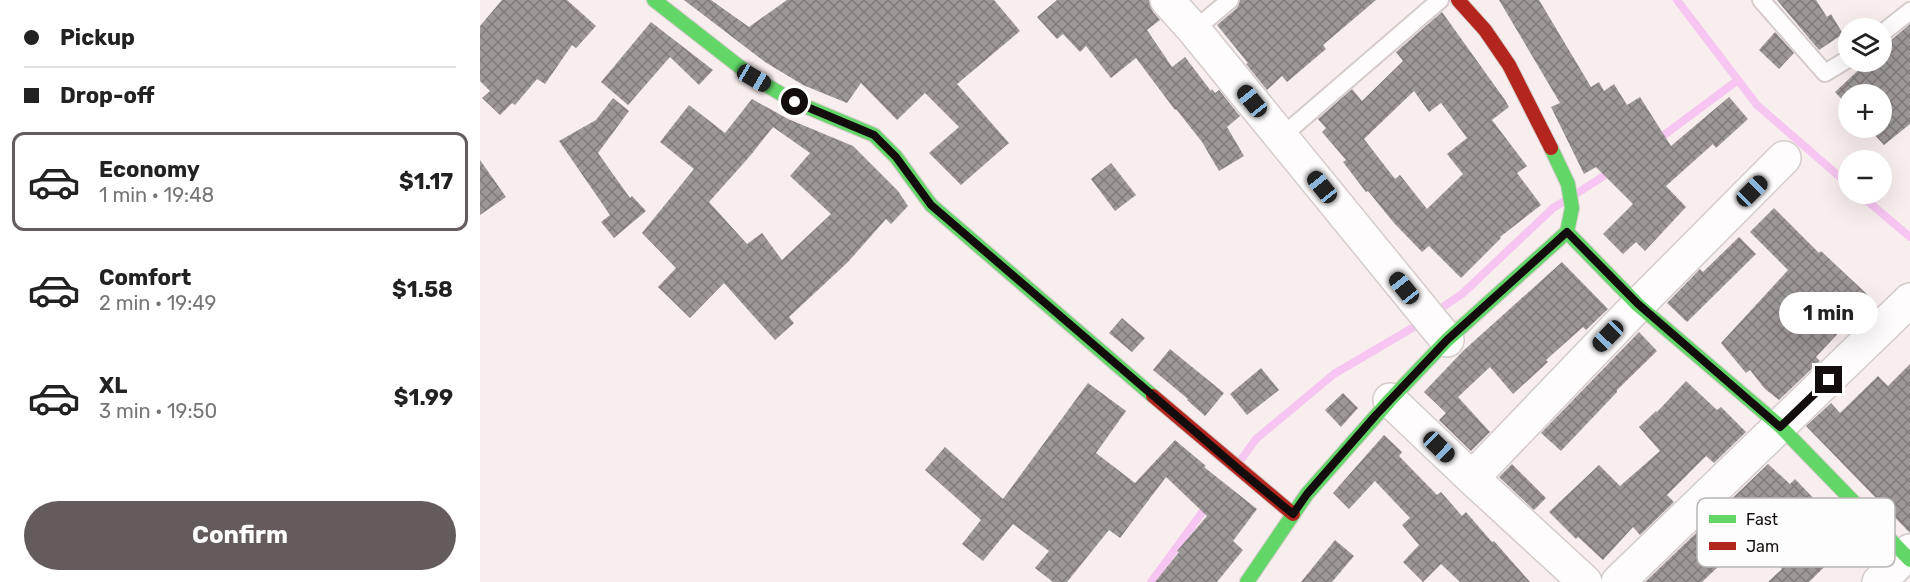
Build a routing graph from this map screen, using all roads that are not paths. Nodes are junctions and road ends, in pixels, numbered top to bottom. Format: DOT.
graph roads {
  1 [pos="654,0"];
  2 [pos="1167,0"];
  3 [pos="1230,0"];
  4 [pos="1440,0"];
  5 [pos="1458,0"];
  6 [pos="1761,0"];
  7 [pos="1910,11"];
  8 [pos="1892,25"];
  9 [pos="1194,30"];
  10 [pos="1838,65"];
  11 [pos="1281,137"];
  12 [pos="1784,158"];
  13 [pos="1567,232"];
  14 [pos="1910,300"];
  15 [pos="1638,304"];
  16 [pos="1447,340"];
  17 [pos="1390,400"];
  18 [pos="1780,427"];
  19 [pos="1472,478"];
  20 [pos="1706,498"];
  21 [pos="1851,498"];
  22 [pos="1697,506"];
  23 [pos="1293,514"];
  24 [pos="1895,542"];
  25 [pos="1908,555"];
  26 [pos="1254,579"];
  27 [pos="1585,582"];
  28 [pos="1618,582"];
  29 [pos="1879,582"];
  1 -- 23 [label="street"];
  2 -- 9 [label="street"];
  3 -- 9 [label="lane"];
  4 -- 11 [label="lane"];
  5 -- 13 [label="street"];
  6 -- 10 [label="lane"];
  7 -- 8 [label="lane"];
  9 -- 11 [label="street"];
  11 -- 16 [label="street"];
  12 -- 15 [label="street"];
  13 -- 15 [label="street"];
  13 -- 16 [label="street"];
  14 -- 18 [label="street"];
  15 -- 18 [label="street"];
  15 -- 19 [label="street"];
  16 -- 17 [label="street"];
  17 -- 19 [label="street"];
  17 -- 23 [label="street"];
  18 -- 20 [label="street"];
  18 -- 21 [label="street"];
  19 -- 27 [label="street"];
  22 -- 28 [label="street"];
  23 -- 26 [label="street"];
  24 -- 25 [label="street"];
  25 -- 29 [label="street"];
}
